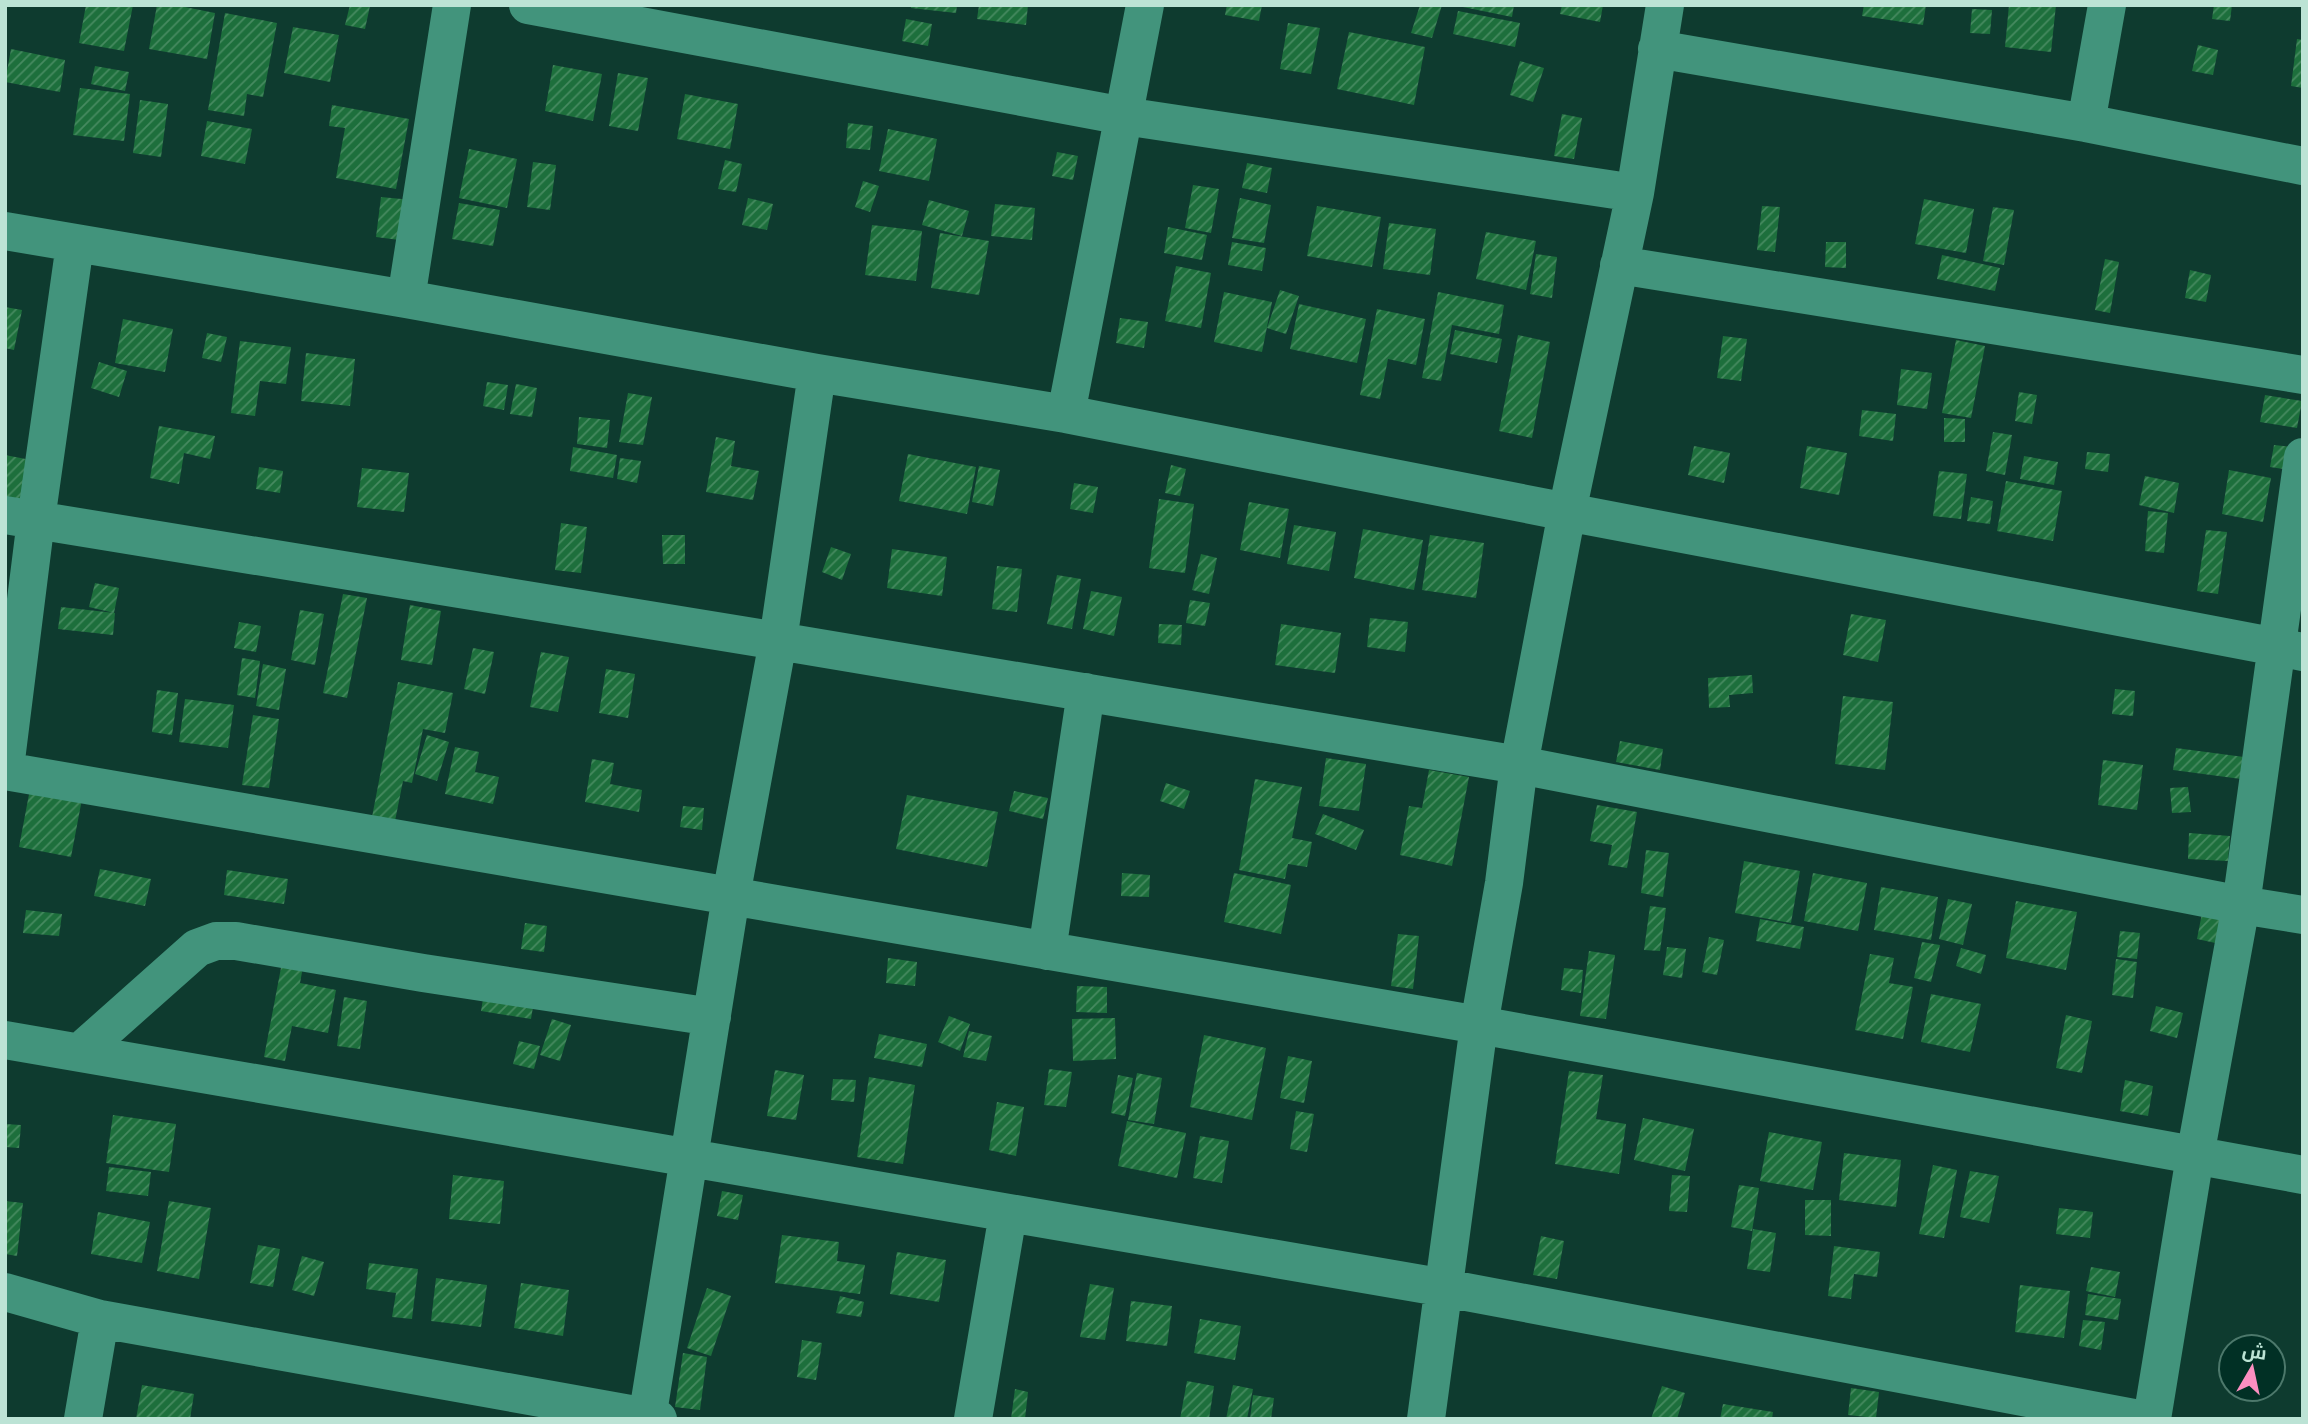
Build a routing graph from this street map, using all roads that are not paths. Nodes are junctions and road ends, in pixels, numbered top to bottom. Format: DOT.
graph roads {
  1 [pos="452,5"];
  2 [pos="528,5"];
  3 [pos="1145,5"];
  4 [pos="1665,5"];
  5 [pos="2107,5"];
  6 [pos="1657,49"];
  7 [pos="1124,116"];
  8 [pos="2086,123"];
  9 [pos="2303,166"];
  10 [pos="1635,193"];
  11 [pos="5,231"];
  12 [pos="75,243"];
  13 [pos="1619,265"];
  14 [pos="406,299"];
  15 [pos="817,373"];
  16 [pos="2303,375"];
  17 [pos="1066,414"];
  18 [pos="2303,457"];
  19 [pos="1567,512"];
  20 [pos="21,518"];
  21 [pos="778,640"];
  22 [pos="2289,650"];
  23 [pos="1086,692"];
  24 [pos="1518,765"];
  25 [pos="5,769"];
  26 [pos="731,896"];
  27 [pos="2241,905"];
  28 [pos="2303,915"];
  29 [pos="1047,951"];
  30 [pos="712,1017"];
  31 [pos="1479,1025"];
  32 [pos="5,1040"];
  33 [pos="80,1052"];
  34 [pos="2196,1156"];
  35 [pos="691,1158"];
  36 [pos="2303,1175"];
  37 [pos="1007,1214"];
  38 [pos="1445,1288"];
  39 [pos="5,1292"];
  40 [pos="100,1319"];
  41 [pos="651,1418"];
  42 [pos="83,1419"];
  43 [pos="973,1419"];
  44 [pos="1426,1419"];
  45 [pos="2139,1419"];
  46 [pos="2152,1419"];
  1 -- 14 [label="street"];
  2 -- 7 [label="street"];
  3 -- 7 [label="street"];
  4 -- 6 [label="street"];
  5 -- 8 [label="street"];
  6 -- 8 [label="street"];
  6 -- 10 [label="street"];
  7 -- 10 [label="street"];
  7 -- 17 [label="street"];
  8 -- 9 [label="street"];
  10 -- 13 [label="street"];
  11 -- 12 [label="street"];
  12 -- 14 [label="street"];
  12 -- 20 [label="street"];
  13 -- 16 [label="street"];
  13 -- 19 [label="street"];
  14 -- 15 [label="street"];
  15 -- 17 [label="street"];
  15 -- 21 [label="street"];
  17 -- 19 [label="street"];
  18 -- 22 [label="street"];
  19 -- 22 [label="street"];
  19 -- 24 [label="street"];
  20 -- 21 [label="street"];
  20 -- 25 [label="street"];
  21 -- 23 [label="street"];
  21 -- 26 [label="street"];
  22 -- 27 [label="street"];
  23 -- 24 [label="street"];
  23 -- 29 [label="street"];
  24 -- 27 [label="street"];
  24 -- 31 [label="street"];
  25 -- 26 [label="street"];
  26 -- 29 [label="street"];
  26 -- 30 [label="street"];
  27 -- 28 [label="street"];
  27 -- 34 [label="street"];
  29 -- 31 [label="street"];
  30 -- 33 [label="street"];
  30 -- 35 [label="street"];
  31 -- 34 [label="street"];
  31 -- 38 [label="street"];
  32 -- 33 [label="street"];
  33 -- 35 [label="street"];
  34 -- 36 [label="street"];
  34 -- 46 [label="street"];
  35 -- 37 [label="street"];
  35 -- 41 [label="street"];
  37 -- 38 [label="street"];
  37 -- 43 [label="street"];
  38 -- 44 [label="street"];
  38 -- 45 [label="street"];
  39 -- 40 [label="street"];
  40 -- 41 [label="street"];
  40 -- 42 [label="street"];
}
